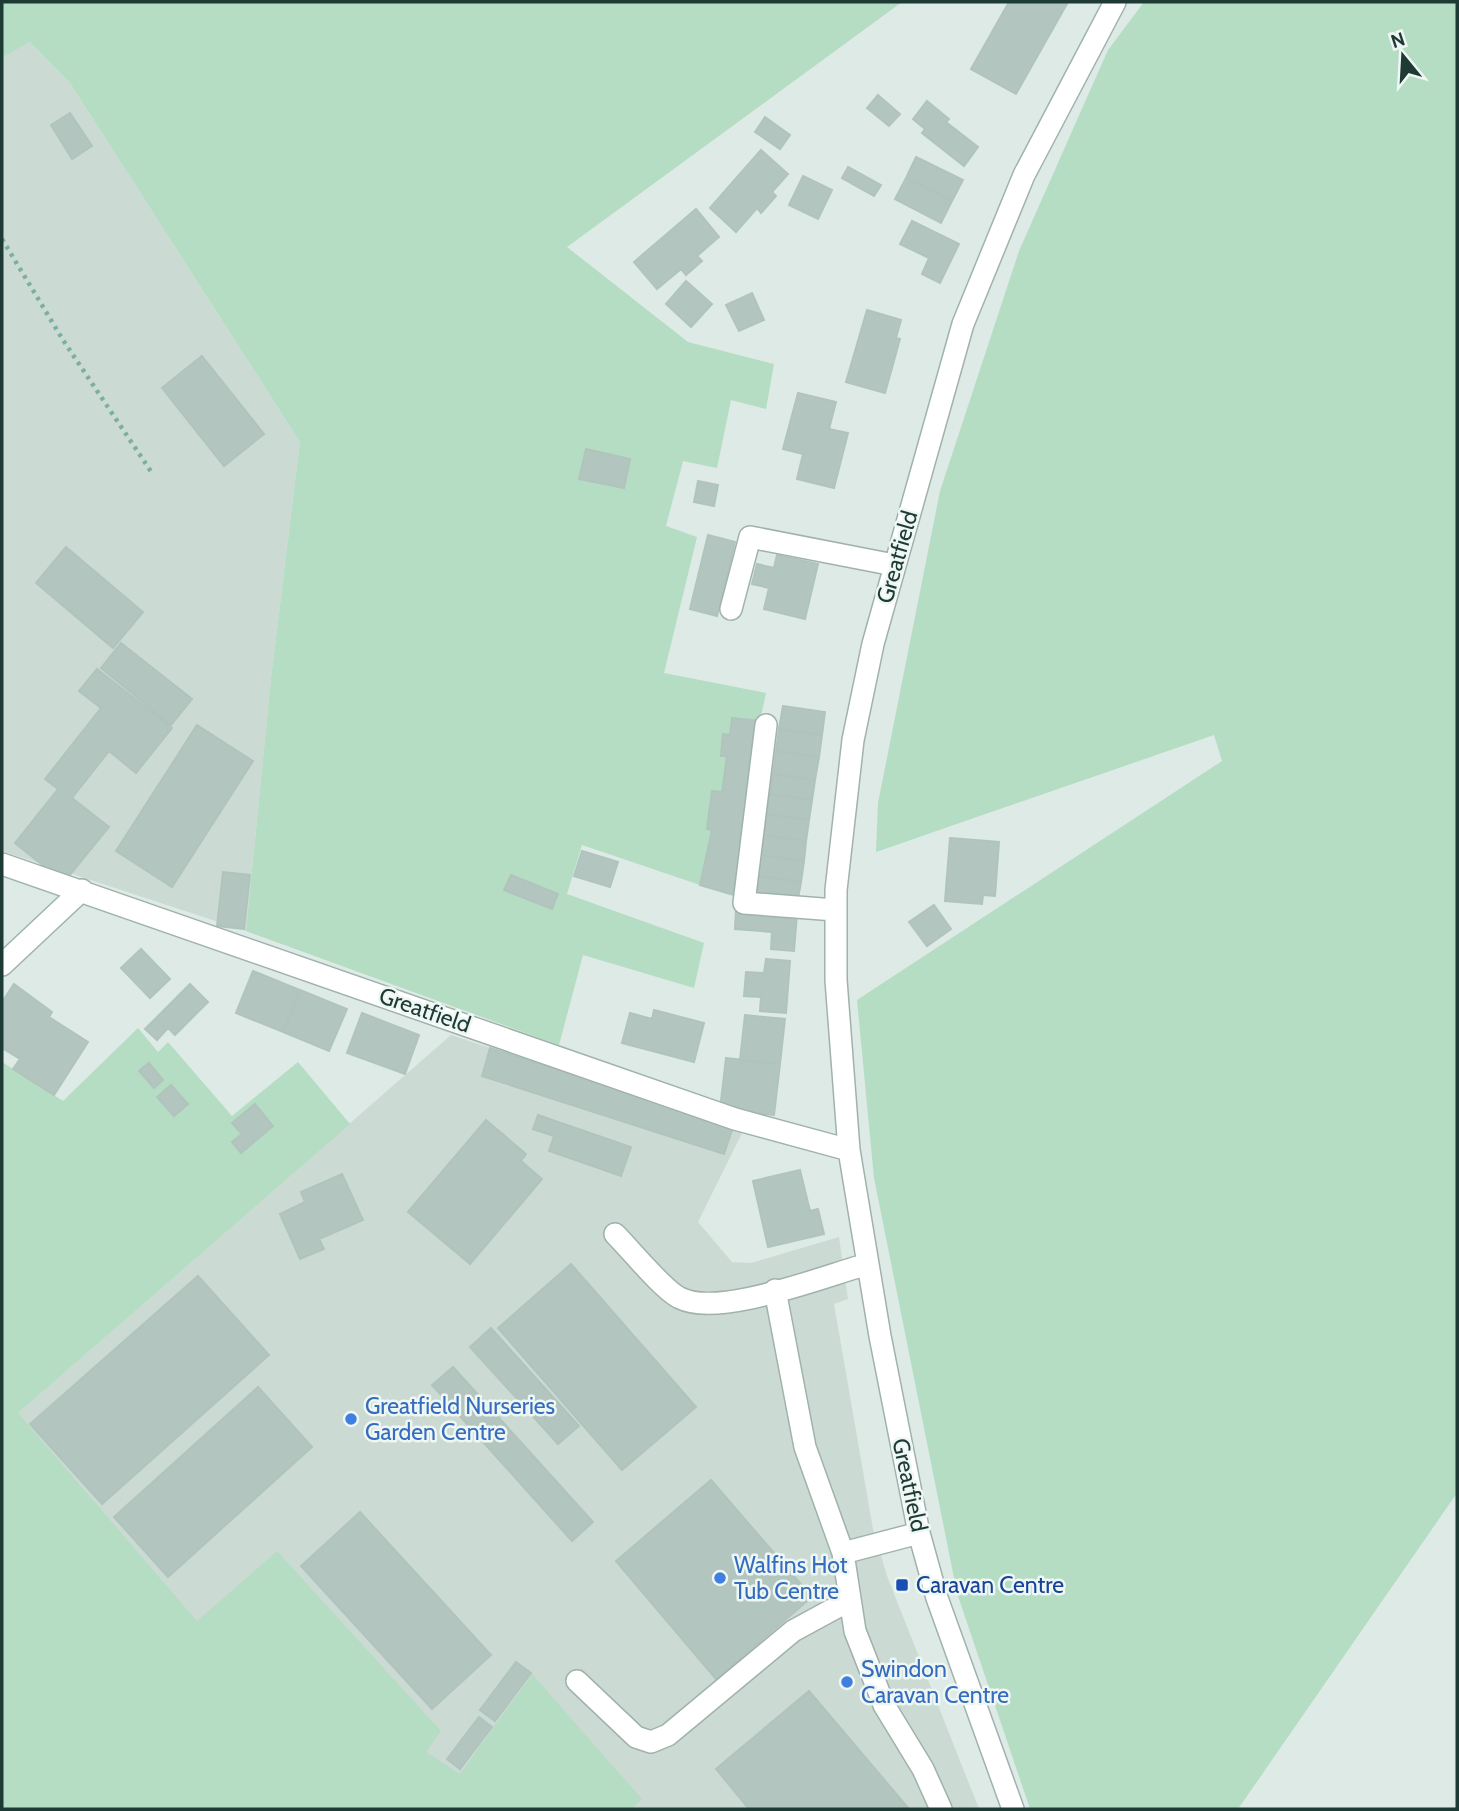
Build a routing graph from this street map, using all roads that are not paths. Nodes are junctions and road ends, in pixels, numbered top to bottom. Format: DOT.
graph roads {
  1 [pos="1115,2"];
  2 [pos="894,565"];
  3 [pos="731,609"];
  4 [pos="765,725"];
  5 [pos="2,863"];
  6 [pos="82,890"];
  7 [pos="835,910"];
  8 [pos="2,965"];
  9 [pos="849,1150"];
  10 [pos="615,1234"];
  11 [pos="868,1264"];
  12 [pos="775,1290"];
  13 [pos="919,1533"];
  14 [pos="843,1553"];
  15 [pos="850,1600"];
  16 [pos="577,1681"];
  17 [pos="941,1809"];
  18 [pos="1013,1809"];
  1 -- 2 [label="street, Greatfield"];
  2 -- 3 [label="street"];
  2 -- 7 [label="street, Greatfield"];
  4 -- 7 [label="street"];
  5 -- 6 [label="street, Greatfield"];
  6 -- 8 [label="street"];
  6 -- 9 [label="street, Greatfield"];
  7 -- 9 [label="street, Greatfield"];
  9 -- 11 [label="street, Greatfield"];
  10 -- 12 [label="street"];
  11 -- 12 [label="street"];
  11 -- 13 [label="street, Greatfield"];
  12 -- 14 [label="street"];
  13 -- 14 [label="street"];
  13 -- 18 [label="street, Greatfield"];
  14 -- 15 [label="street"];
  15 -- 16 [label="street"];
  15 -- 17 [label="street"];
}
